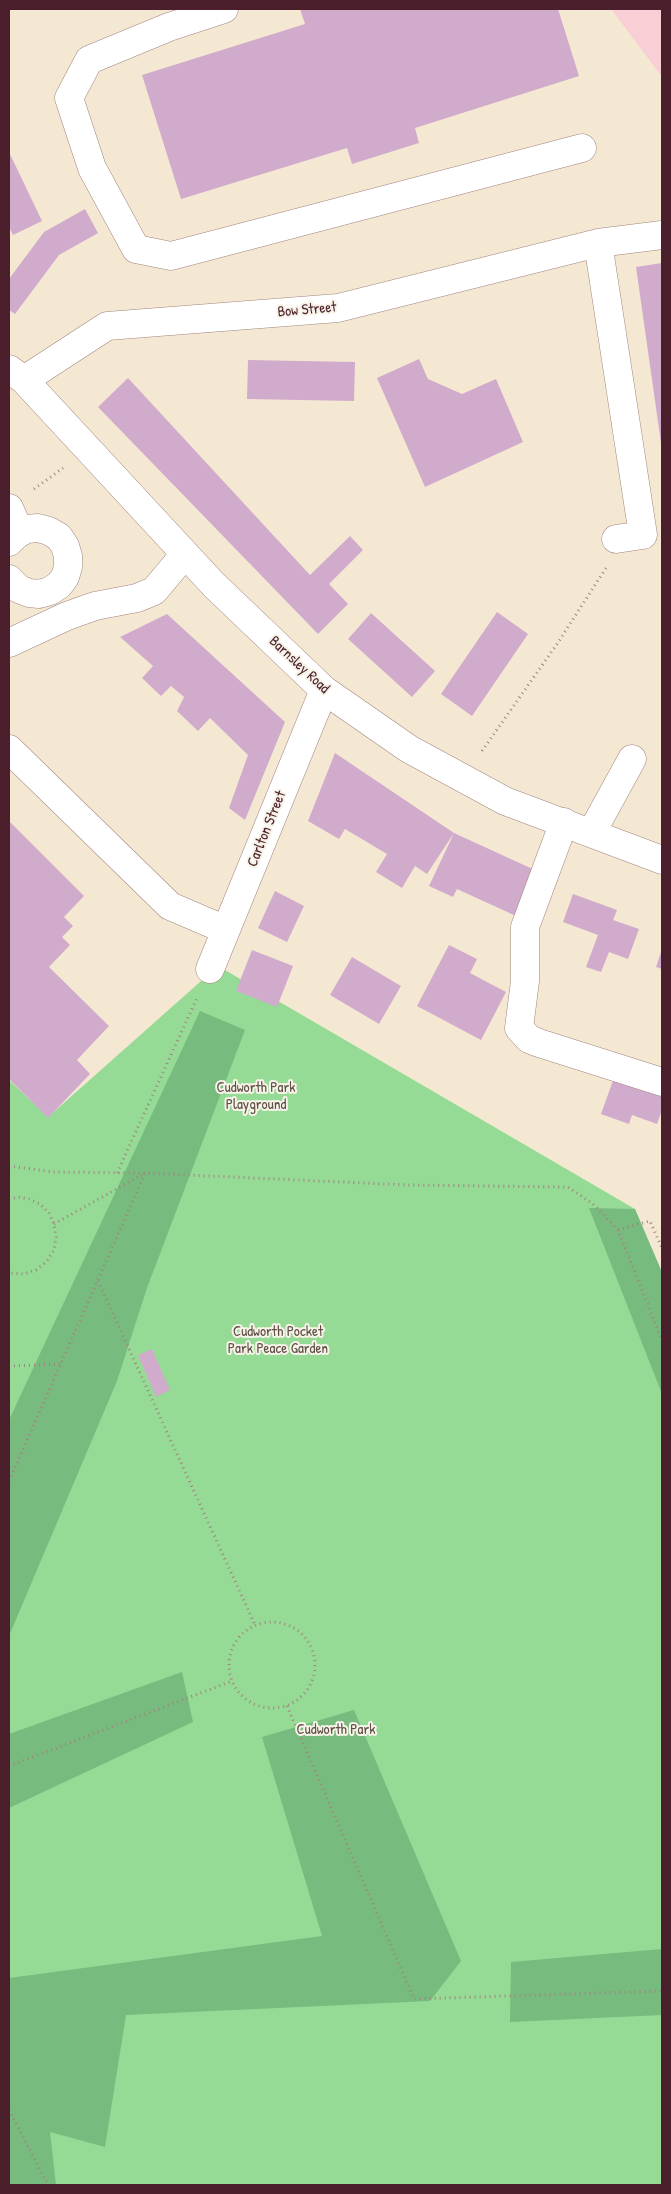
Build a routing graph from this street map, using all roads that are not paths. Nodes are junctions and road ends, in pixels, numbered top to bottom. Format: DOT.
graph roads {
  1 [pos="224,9"];
  2 [pos="164,18"];
  3 [pos="582,148"];
  4 [pos="662,235"];
  5 [pos="598,244"];
  6 [pos="16,374"];
  7 [pos="9,508"];
  8 [pos="13,538"];
  9 [pos="616,539"];
  10 [pos="186,554"];
  11 [pos="9,579"];
  12 [pos="59,585"];
  13 [pos="85,610"];
  14 [pos="9,644"];
  15 [pos="324,690"];
  16 [pos="9,749"];
  17 [pos="632,759"];
  18 [pos="564,822"];
  19 [pos="592,832"];
  20 [pos="662,860"];
  21 [pos="226,930"];
  22 [pos="210,969"];
  23 [pos="662,1082"];
  1 -- 2 [label="street"];
  2 -- 3 [label="street"];
  4 -- 5 [label="street, Bow Street"];
  5 -- 6 [label="street, Bow Street"];
  5 -- 9 [label="street"];
  6 -- 10 [label="street, Barnsley Road"];
  7 -- 8 [label="street"];
  8 -- 12 [label="street"];
  10 -- 13 [label="street"];
  10 -- 15 [label="street, Barnsley Road"];
  11 -- 12 [label="street"];
  12 -- 13 [label="street"];
  13 -- 14 [label="street"];
  15 -- 18 [label="street, Barnsley Road"];
  15 -- 21 [label="street, Carlton Street"];
  16 -- 21 [label="street"];
  17 -- 19 [label="street"];
  18 -- 19 [label="street, Barnsley Road"];
  18 -- 23 [label="street"];
  19 -- 20 [label="street, Barnsley Road"];
  21 -- 22 [label="street, Carlton Street"];
}
